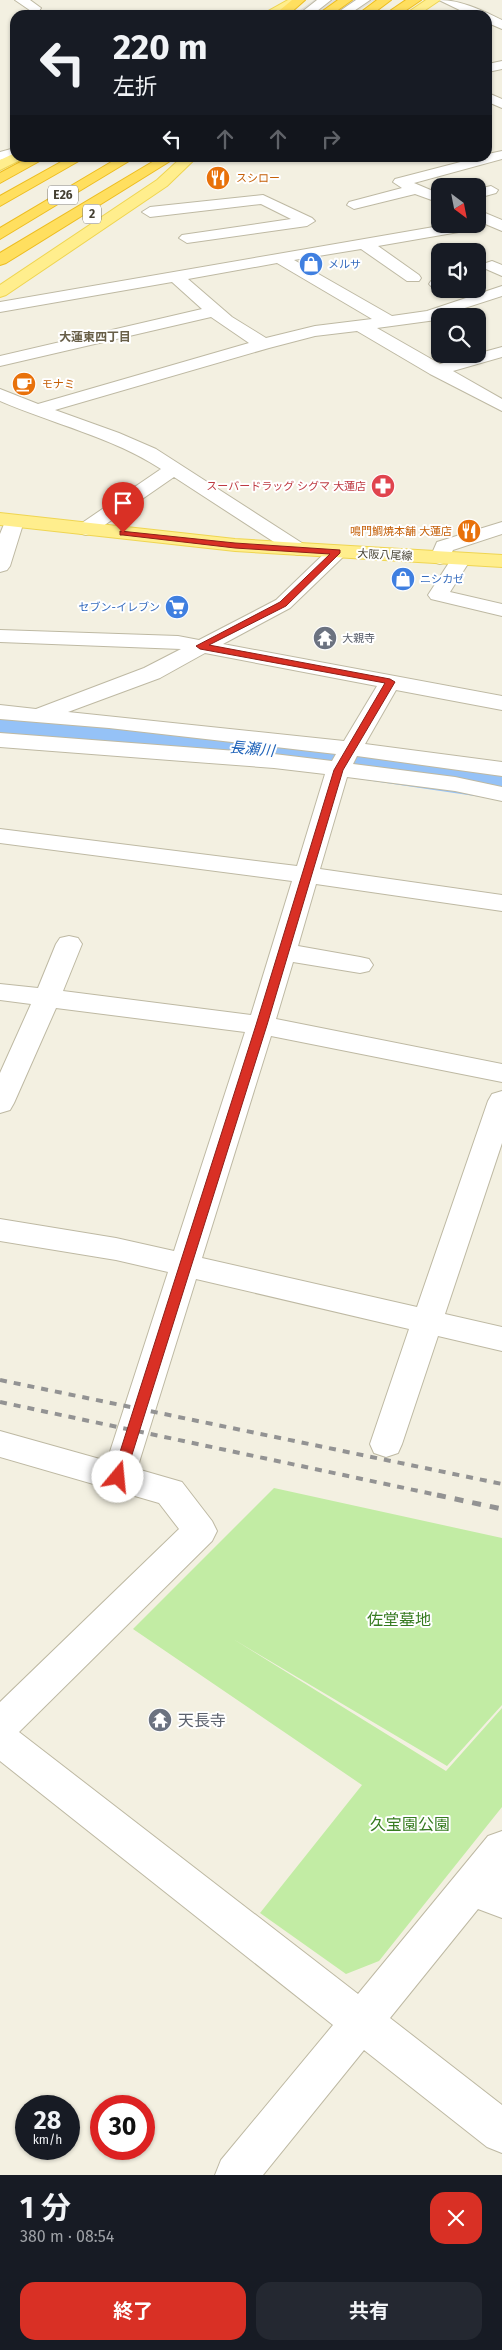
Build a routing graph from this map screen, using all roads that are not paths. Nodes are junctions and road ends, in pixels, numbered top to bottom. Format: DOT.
graph roads {
  1 [pos="21,0"];
  2 [pos="299,0"];
  3 [pos="325,0"];
  4 [pos="346,0"];
  5 [pos="364,0"];
  6 [pos="385,0"];
  7 [pos="409,0"];
  8 [pos="416,0"];
  9 [pos="434,0"];
  10 [pos="445,0"];
  11 [pos="35,8"];
  12 [pos="278,10"];
  13 [pos="286,10"];
  14 [pos="311,10"];
  15 [pos="331,10"];
  16 [pos="348,10"];
  17 [pos="370,10"];
  18 [pos="396,10"];
  19 [pos="399,10"];
  20 [pos="418,10"];
  21 [pos="468,10"];
  22 [pos="8,155"];
  23 [pos="31,162"];
  24 [pos="70,162"];
  25 [pos="119,162"];
  26 [pos="161,162"];
  27 [pos="177,162"];
  28 [pos="185,162"];
  29 [pos="476,162"];
  30 [pos="0,166"];
  31 [pos="0,179"];
  32 [pos="415,189"];
  33 [pos="431,196"];
  34 [pos="0,202"];
  35 [pos="354,205"];
  36 [pos="126,207"];
  37 [pos="150,212"];
  38 [pos="488,221"];
  39 [pos="319,228"];
  40 [pos="0,234"];
  41 [pos="187,238"];
  42 [pos="365,244"];
  43 [pos="341,248"];
  44 [pos="279,258"];
  45 [pos="0,260"];
  46 [pos="227,268"];
  47 [pos="0,271"];
  48 [pos="176,277"];
  49 [pos="413,278"];
  50 [pos="0,292"];
  51 [pos="502,292"];
  52 [pos="468,298"];
  53 [pos="475,301"];
  54 [pos="0,307"];
  55 [pos="214,310"];
  56 [pos="390,322"];
  57 [pos="361,326"];
  58 [pos="263,344"];
  59 [pos="502,352"];
  60 [pos="0,361"];
  61 [pos="436,370"];
  62 [pos="0,394"];
  63 [pos="502,406"];
  64 [pos="36,410"];
  65 [pos="174,469"];
  66 [pos="7,520"];
  67 [pos="502,528"];
  68 [pos="86,529"];
  69 [pos="298,549"];
  70 [pos="337,552"];
  71 [pos="440,558"];
  72 [pos="462,559"];
  73 [pos="502,561"];
  74 [pos="0,566"];
  75 [pos="502,610"];
  76 [pos="0,636"];
  77 [pos="200,646"];
  78 [pos="390,682"];
  79 [pos="502,703"];
  80 [pos="0,712"];
  81 [pos="34,717"];
  82 [pos="0,740"];
  83 [pos="351,747"];
  84 [pos="502,769"];
  85 [pos="338,770"];
  86 [pos="502,794"];
  87 [pos="0,836"];
  88 [pos="307,875"];
  89 [pos="502,903"];
  90 [pos="69,944"];
  91 [pos="284,952"];
  92 [pos="360,965"];
  93 [pos="0,992"];
  94 [pos="48,998"];
  95 [pos="261,1025"];
  96 [pos="502,1073"];
  97 [pos="502,1101"];
  98 [pos="0,1103"];
  99 [pos="0,1230"];
  100 [pos="184,1267"];
  101 [pos="426,1322"];
  102 [pos="502,1339"];
  103 [pos="0,1444"];
  104 [pos="386,1444"];
  105 [pos="118,1477"];
  106 [pos="0,1726"];
  107 [pos="0,1739"];
  108 [pos="502,1849"];
  109 [pos="487,1893"];
  110 [pos="361,2021"];
  111 [pos="502,2132"];
  112 [pos="236,2175"];
  1 -- 11 [label="street"];
  2 -- 12 [label="main road"];
  2 -- 13 [label="highway"];
  3 -- 14 [label="street"];
  4 -- 15 [label="highway"];
  5 -- 16 [label="street"];
  6 -- 17 [label="highway"];
  7 -- 18 [label="highway"];
  8 -- 19 [label="highway"];
  9 -- 20 [label="main road"];
  10 -- 21 [label="street"];
  22 -- 30 [label="main road"];
  23 -- 31 [label="highway"];
  24 -- 34 [label="highway, E26"];
  25 -- 40 [label="highway, E26"];
  26 -- 45 [label="highway"];
  27 -- 47 [label="main road, 2"];
  28 -- 36 [label="main road"];
  29 -- 32 [label="street"];
  32 -- 33 [label="street"];
  32 -- 35 [label="street"];
  36 -- 37 [label="street"];
  36 -- 50 [label="main road"];
  37 -- 39 [label="street"];
  37 -- 41 [label="street"];
  38 -- 42 [label="street"];
  39 -- 41 [label="street"];
  39 -- 43 [label="street"];
  41 -- 46 [label="street"];
  42 -- 43 [label="street"];
  42 -- 49 [label="street"];
  43 -- 44 [label="street"];
  44 -- 46 [label="street"];
  44 -- 56 [label="street"];
  46 -- 48 [label="street"];
  48 -- 54 [label="street"];
  48 -- 55 [label="street"];
  51 -- 53 [label="street"];
  52 -- 53 [label="street"];
  53 -- 56 [label="street"];
  55 -- 58 [label="street"];
  55 -- 60 [label="street"];
  56 -- 57 [label="street"];
  57 -- 58 [label="street"];
  57 -- 61 [label="street"];
  58 -- 64 [label="street"];
  59 -- 61 [label="street"];
  61 -- 63 [label="street"];
  62 -- 64 [label="street"];
  64 -- 65 [label="street"];
  65 -- 68 [label="street"];
  65 -- 69 [label="street"];
  66 -- 68 [label="main road, 大阪八尾線"];
  66 -- 74 [label="street"];
  67 -- 71 [label="street"];
  68 -- 69 [label="main road, 大阪八尾線"];
  69 -- 70 [label="main road, 大阪八尾線"];
  70 -- 71 [label="main road, 大阪八尾線"];
  70 -- 77 [label="street"];
  71 -- 72 [label="main road, 大阪八尾線"];
  72 -- 73 [label="main road, 大阪八尾線"];
  72 -- 75 [label="street"];
  76 -- 77 [label="street"];
  77 -- 78 [label="street"];
  77 -- 81 [label="street"];
  78 -- 79 [label="street"];
  78 -- 83 [label="street"];
  80 -- 81 [label="street"];
  81 -- 83 [label="street"];
  82 -- 85 [label="street"];
  83 -- 84 [label="street"];
  83 -- 85 [label="street"];
  85 -- 86 [label="street"];
  85 -- 88 [label="street"];
  87 -- 88 [label="street"];
  88 -- 89 [label="street"];
  88 -- 91 [label="street"];
  90 -- 94 [label="street"];
  91 -- 92 [label="street"];
  91 -- 95 [label="street"];
  93 -- 94 [label="street"];
  94 -- 95 [label="street"];
  94 -- 98 [label="street"];
  95 -- 96 [label="street"];
  95 -- 100 [label="street"];
  97 -- 101 [label="street"];
  99 -- 100 [label="street"];
  100 -- 101 [label="street"];
  100 -- 105 [label="street"];
  101 -- 102 [label="street"];
  101 -- 104 [label="street"];
  103 -- 105 [label="street"];
  105 -- 106 [label="street"];
  107 -- 110 [label="street"];
  108 -- 109 [label="street"];
  109 -- 110 [label="street"];
  110 -- 111 [label="street"];
  110 -- 112 [label="street"];
}
